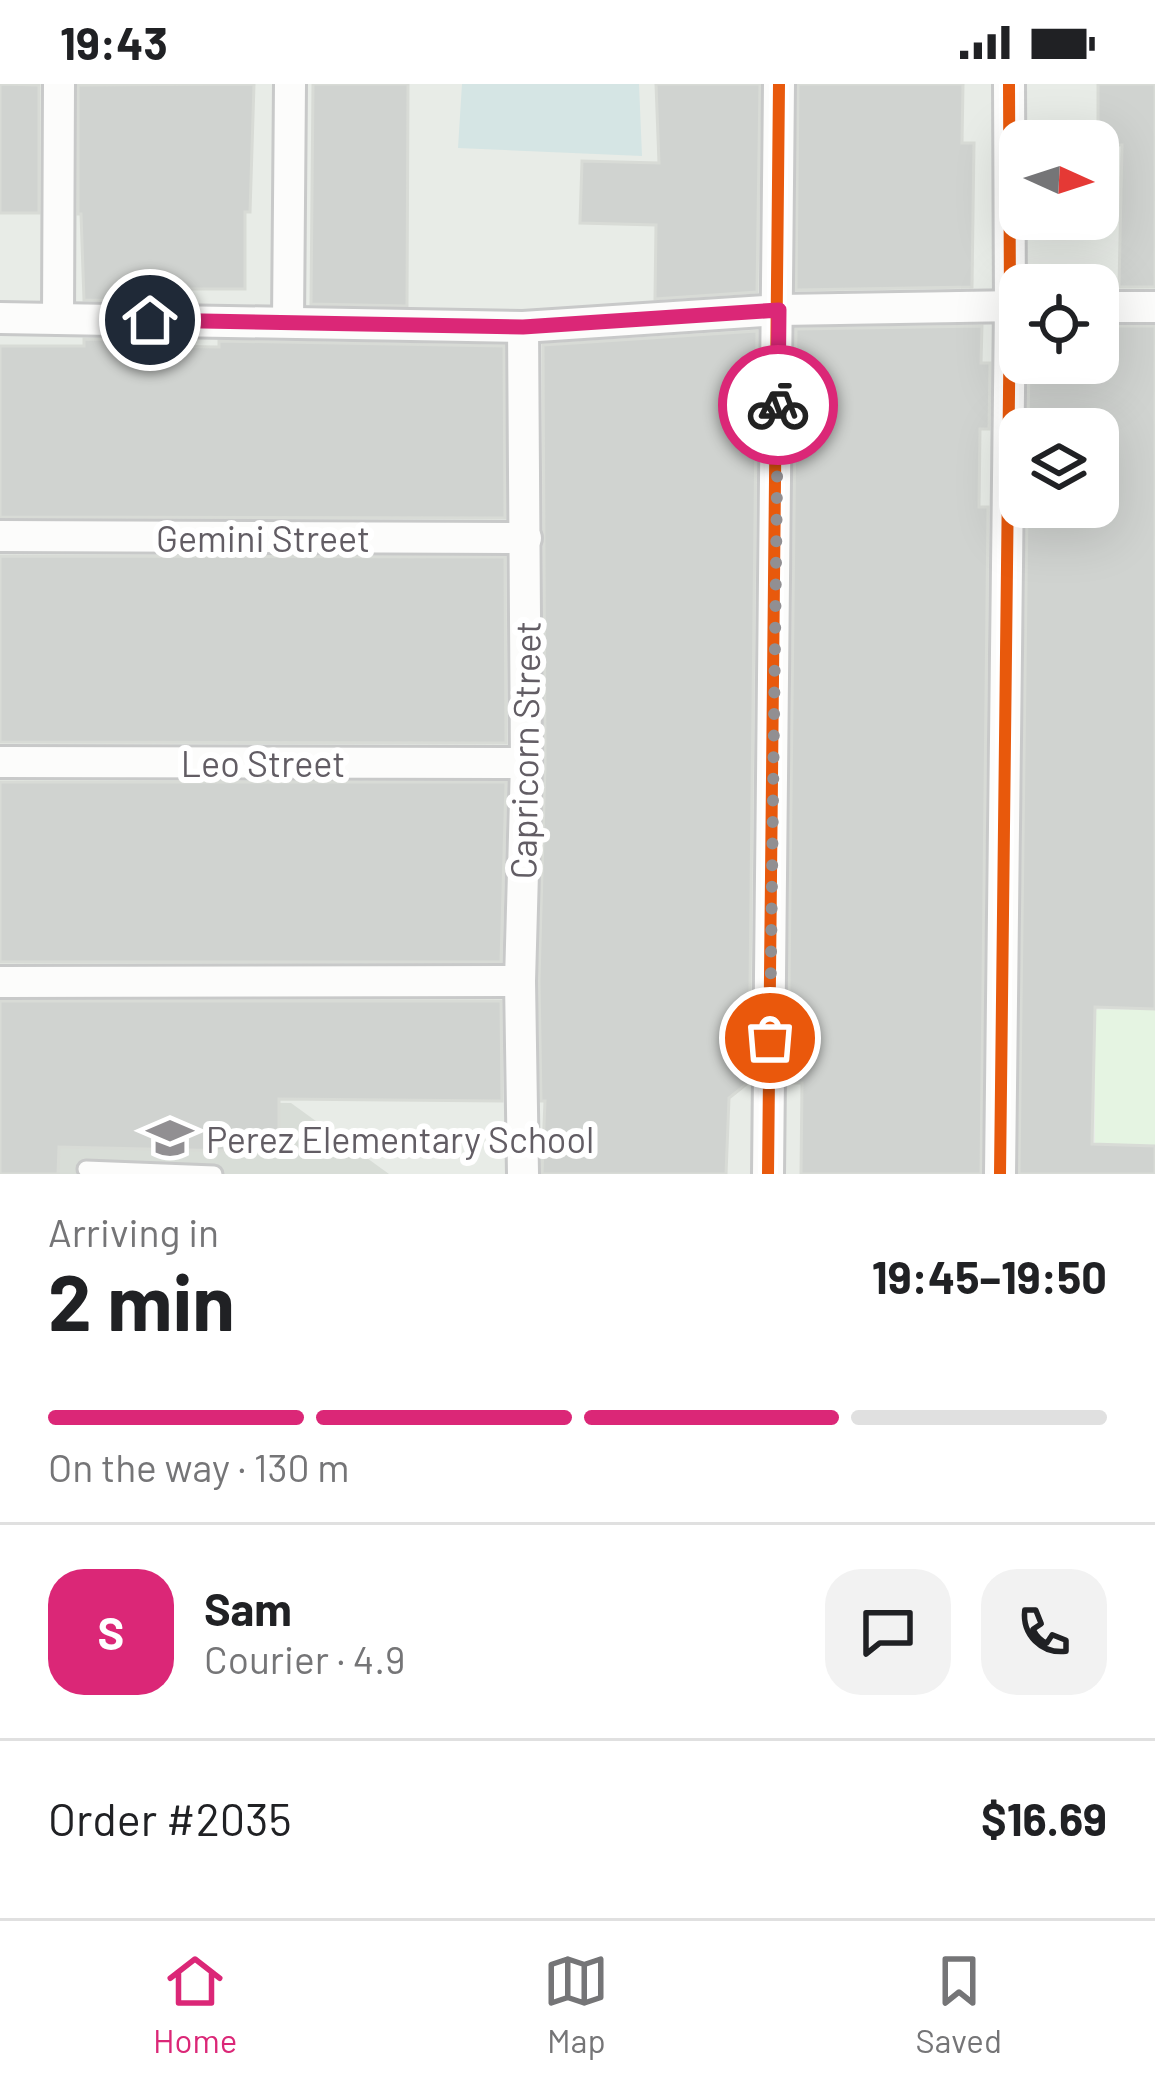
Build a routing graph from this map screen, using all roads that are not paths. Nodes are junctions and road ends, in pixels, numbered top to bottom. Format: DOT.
graph roads {
  1 [pos="58,84"];
  2 [pos="290,84"];
  3 [pos="779,84"];
  4 [pos="1009,84"];
  5 [pos="1014,264"];
  6 [pos="999,306"];
  7 [pos="1119,307"];
  8 [pos="1155,307"];
  9 [pos="779,310"];
  10 [pos="0,318"];
  11 [pos="58,319"];
  12 [pos="288,321"];
  13 [pos="523,327"];
  14 [pos="1014,384"];
  15 [pos="0,536"];
  16 [pos="526,538"];
  17 [pos="0,761"];
  18 [pos="526,763"];
  19 [pos="520,981"];
  20 [pos="0,982"];
  21 [pos="86,1169"];
  22 [pos="214,1174"];
  23 [pos="523,1174"];
  24 [pos="768,1174"];
  25 [pos="1000,1174"];
  1 -- 11 [label="street"];
  2 -- 12 [label="street"];
  3 -- 9 [label="street"];
  4 -- 5 [label="street"];
  6 -- 9 [label="street"];
  7 -- 8 [label="street"];
  9 -- 13 [label="street"];
  9 -- 24 [label="street"];
  10 -- 11 [label="street"];
  11 -- 12 [label="street"];
  12 -- 13 [label="street"];
  13 -- 16 [label="street, Capricorn Street"];
  14 -- 25 [label="street"];
  15 -- 16 [label="street, Gemini Street"];
  16 -- 18 [label="street, Capricorn Street"];
  17 -- 18 [label="street, Leo Street"];
  18 -- 19 [label="street, Capricorn Street"];
  19 -- 20 [label="street"];
  19 -- 23 [label="street, Capricorn Street"];
  21 -- 22 [label="lane"];
}
